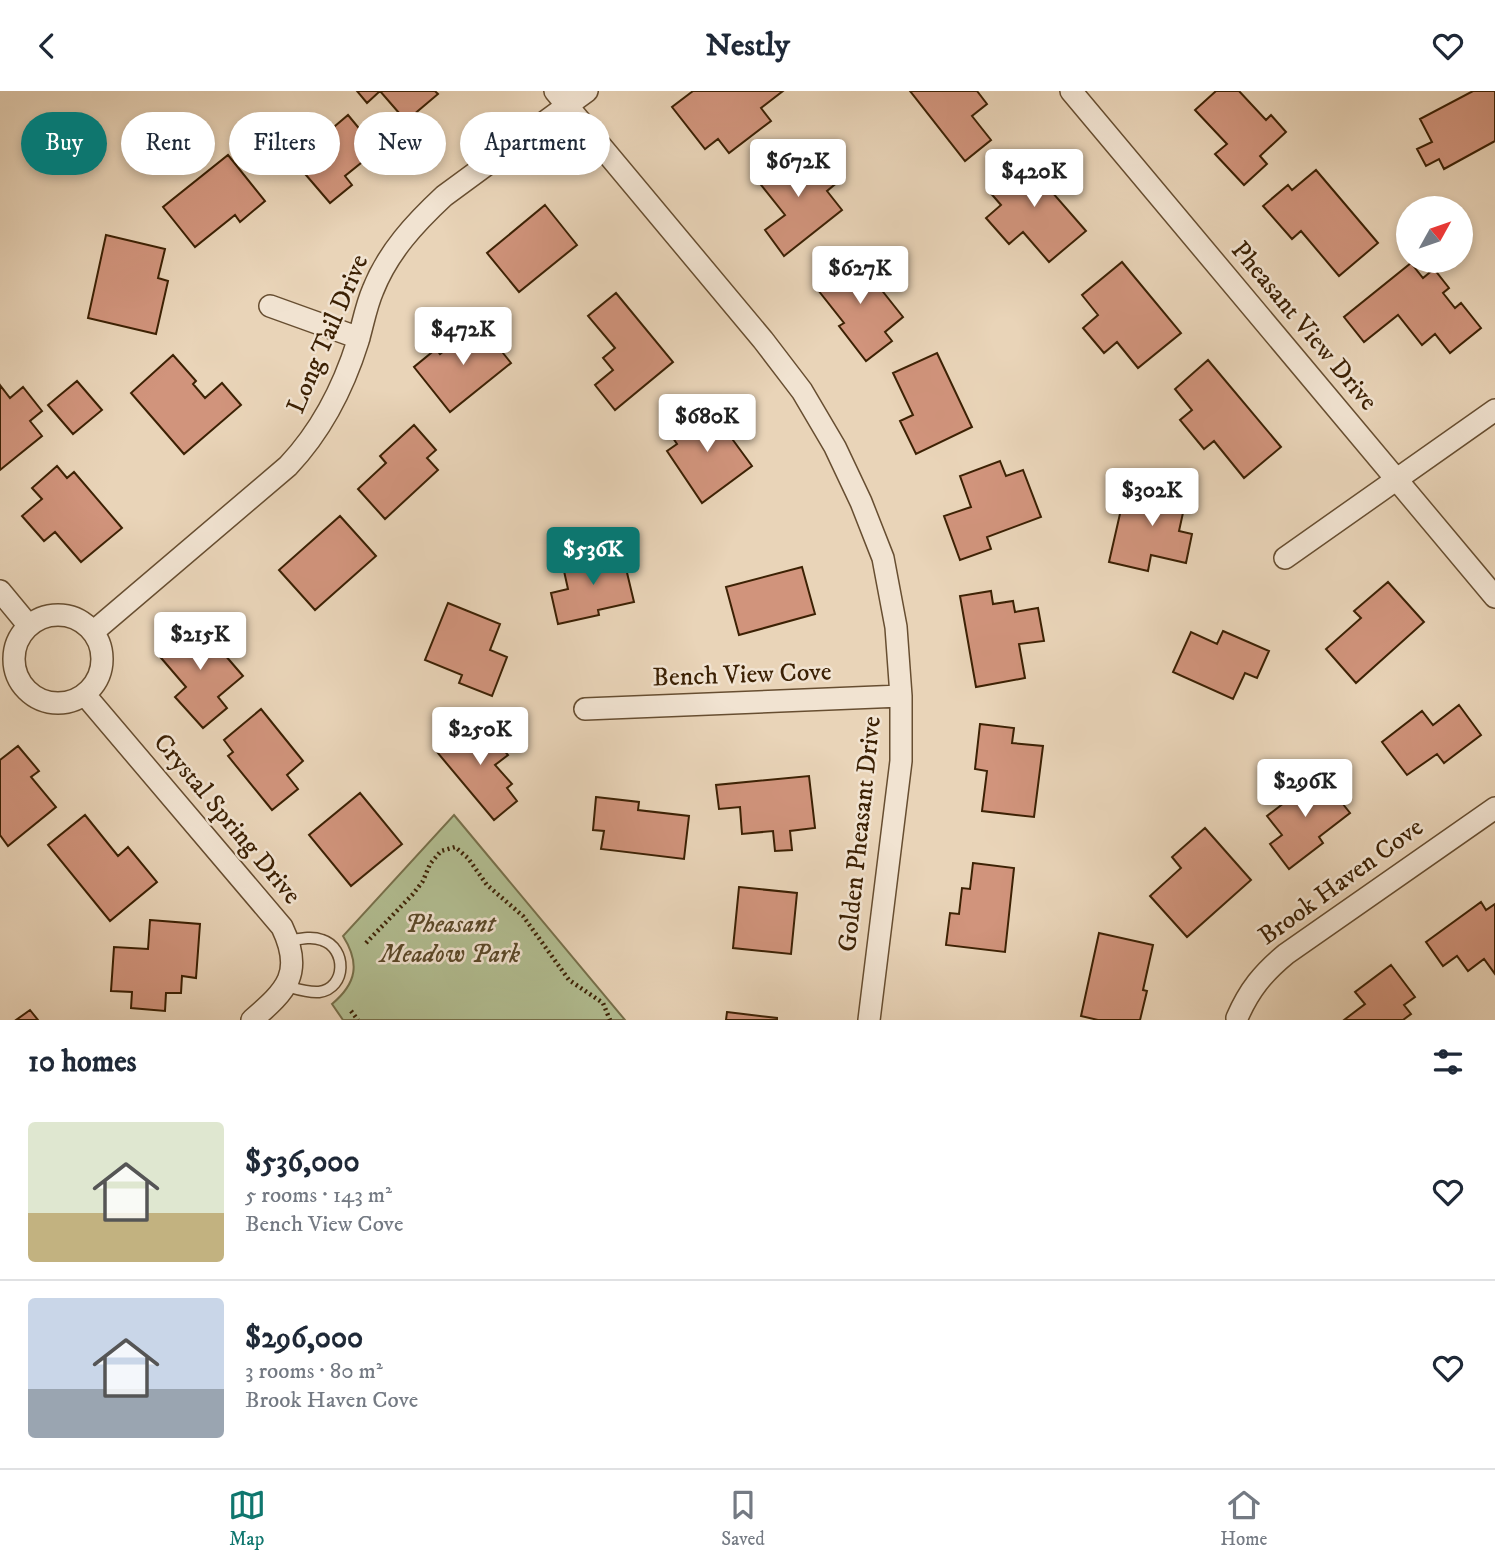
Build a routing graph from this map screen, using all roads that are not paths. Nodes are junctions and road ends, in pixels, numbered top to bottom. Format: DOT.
graph roads {
  1 [pos="587,91"];
  2 [pos="1071,91"];
  3 [pos="561,98"];
  4 [pos="270,306"];
  5 [pos="359,338"];
  6 [pos="1495,409"];
  7 [pos="1396,480"];
  8 [pos="1285,558"];
  9 [pos="0,591"];
  10 [pos="1495,597"];
  11 [pos="29,625"];
  12 [pos="93,632"];
  13 [pos="85,695"];
  14 [pos="901,697"];
  15 [pos="585,709"];
  16 [pos="1495,808"];
  17 [pos="289,941"];
  18 [pos="286,986"];
  19 [pos="1237,1018"];
  20 [pos="252,1020"];
  21 [pos="869,1020"];
  1 -- 3 [label="street, Long Tail Drive"];
  2 -- 7 [label="street, Pheasant View Drive"];
  3 -- 5 [label="street, Long Tail Drive"];
  3 -- 14 [label="street, Golden Pheasant Drive"];
  4 -- 5 [label="street"];
  5 -- 12 [label="street, Long Tail Drive"];
  6 -- 7 [label="street"];
  7 -- 8 [label="street"];
  7 -- 10 [label="street, Pheasant View Drive"];
  9 -- 11 [label="street"];
  11 -- 12 [label="street"];
  11 -- 13 [label="street"];
  12 -- 13 [label="street"];
  13 -- 17 [label="street, Crystal Spring Drive"];
  14 -- 15 [label="street, Bench View Cove"];
  14 -- 21 [label="street, Golden Pheasant Drive"];
  16 -- 19 [label="street, Brook Haven Cove"];
  17 -- 18 [label="street, Crystal Spring Drive"];
  17 -- 18 [label="lane"];
  18 -- 20 [label="street"];
}
